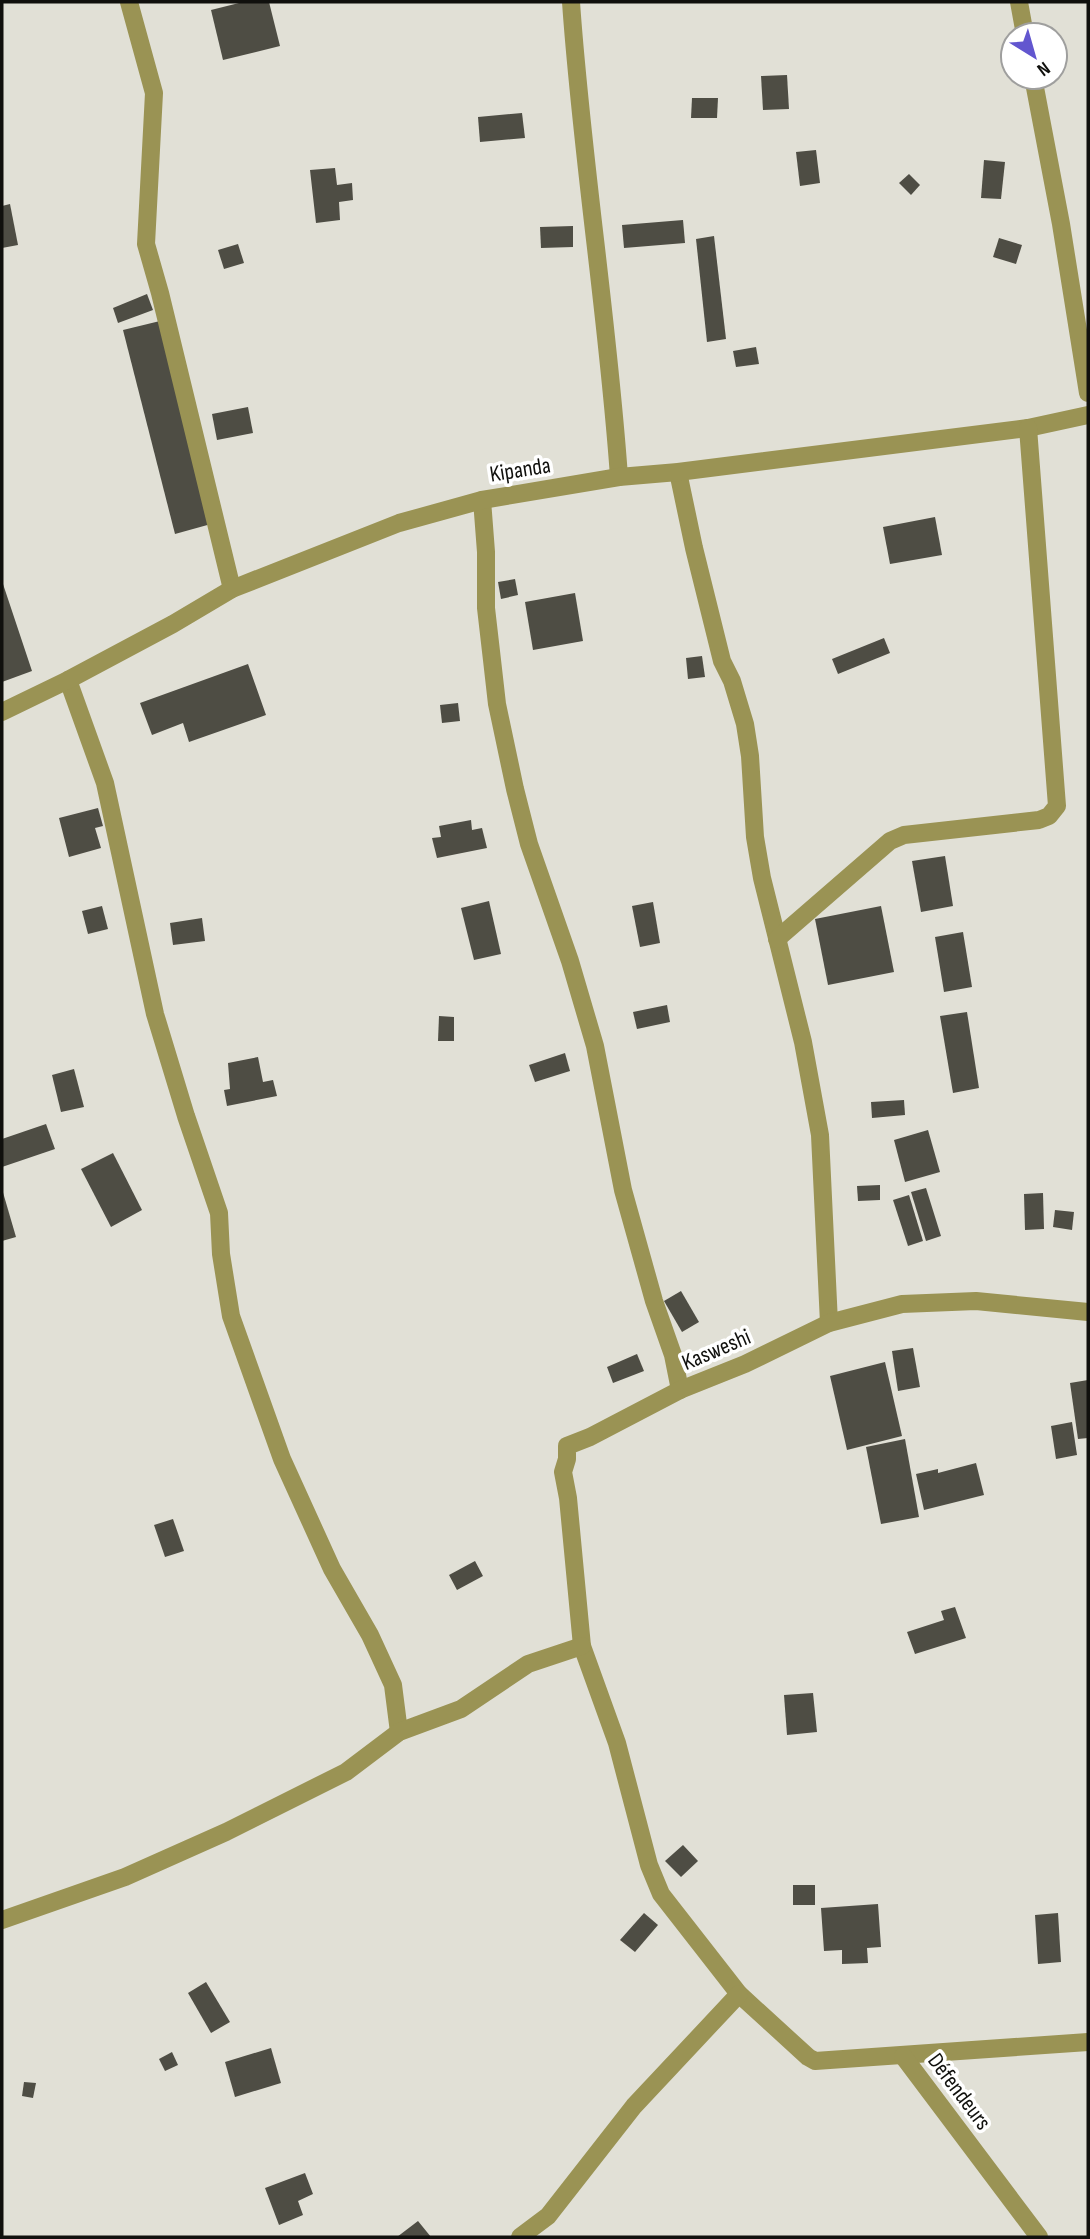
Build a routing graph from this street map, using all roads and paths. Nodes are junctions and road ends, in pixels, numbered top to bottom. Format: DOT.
graph roads {
  1 [pos="129,2"];
  2 [pos="571,2"];
  3 [pos="1019,2"];
  4 [pos="1022,21"];
  5 [pos="1036,91"];
  6 [pos="1088,393"];
  7 [pos="1088,415"];
  8 [pos="1028,428"];
  9 [pos="678,472"];
  10 [pos="619,477"];
  11 [pos="482,500"];
  12 [pos="232,589"];
  13 [pos="68,680"];
  14 [pos="2,712"];
  15 [pos="777,939"];
  16 [pos="1088,1312"];
  17 [pos="829,1323"];
  18 [pos="680,1390"];
  19 [pos="582,1646"];
  20 [pos="399,1732"];
  21 [pos="2,1920"];
  22 [pos="739,1994"];
  23 [pos="1088,2042"];
  24 [pos="903,2056"];
  25 [pos="520,2237"];
  26 [pos="1040,2237"];
  1 -- 12 [label="street"];
  2 -- 10 [label="street"];
  3 -- 4 [label="street"];
  5 -- 6 [label="street"];
  7 -- 8 [label="street, Kipanda"];
  8 -- 9 [label="street, Kipanda"];
  8 -- 15 [label="street"];
  9 -- 10 [label="street, Kipanda"];
  9 -- 15 [label="street"];
  10 -- 11 [label="street, Kipanda"];
  11 -- 12 [label="street, Kipanda"];
  11 -- 18 [label="street"];
  12 -- 13 [label="street, Kipanda"];
  13 -- 14 [label="street, Kipanda"];
  13 -- 20 [label="street"];
  15 -- 17 [label="street"];
  16 -- 17 [label="street, Kasweshi"];
  17 -- 18 [label="street, Kasweshi"];
  18 -- 19 [label="street, Kasweshi"];
  19 -- 20 [label="street"];
  19 -- 22 [label="street"];
  20 -- 21 [label="street"];
  22 -- 24 [label="street"];
  22 -- 25 [label="street"];
  23 -- 24 [label="street, Défendeurs"];
  24 -- 26 [label="street, Défendeurs"];
}
